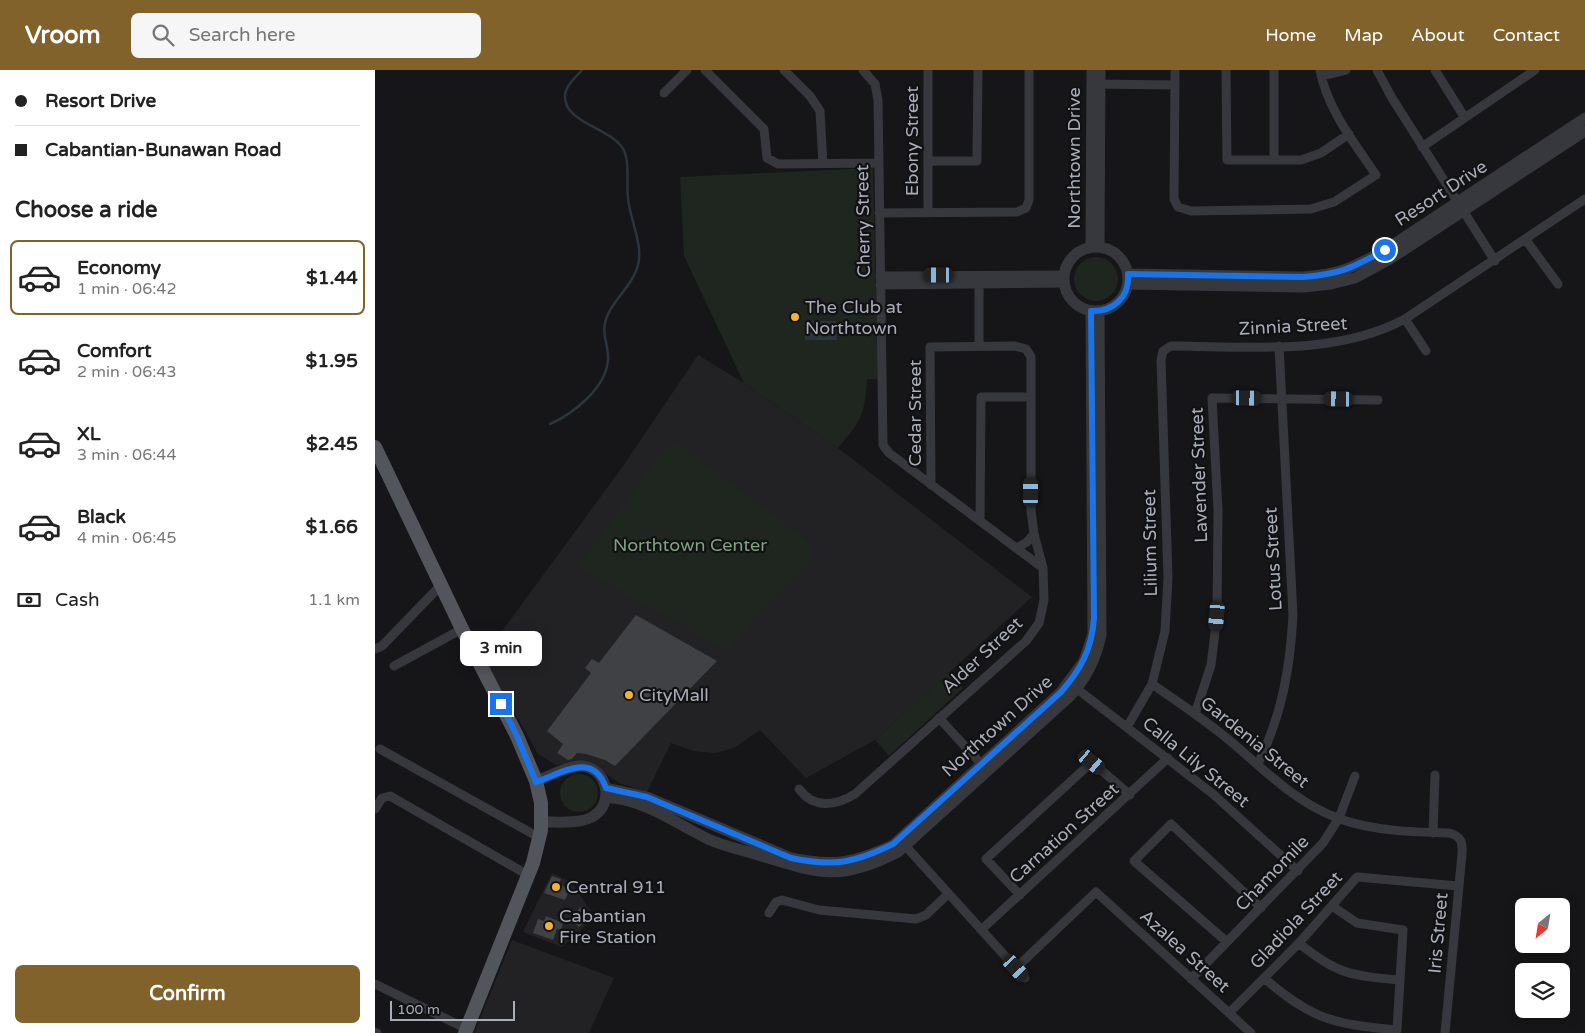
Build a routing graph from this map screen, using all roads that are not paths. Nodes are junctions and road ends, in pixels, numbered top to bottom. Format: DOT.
graph roads {
  1 [pos="687,70"];
  2 [pos="705,70"];
  3 [pos="784,70"];
  4 [pos="863,70"];
  5 [pos="928,70"];
  6 [pos="978,70"];
  7 [pos="1029,70"];
  8 [pos="1092,70"];
  9 [pos="1100,70"];
  10 [pos="1175,70"];
  11 [pos="1226,70"];
  12 [pos="1274,70"];
  13 [pos="1346,70"];
  14 [pos="1377,70"];
  15 [pos="1435,70"];
  16 [pos="1535,70"];
  17 [pos="1321,73"];
  18 [pos="1096,84"];
  19 [pos="1175,85"];
  20 [pos="664,93"];
  21 [pos="1465,118"];
  22 [pos="1585,118"];
  23 [pos="1585,131"];
  24 [pos="1349,134"];
  25 [pos="1422,146"];
  26 [pos="1274,160"];
  27 [pos="928,162"];
  28 [pos="823,164"];
  29 [pos="878,164"];
  30 [pos="1585,199"];
  31 [pos="1461,207"];
  32 [pos="879,213"];
  33 [pos="928,213"];
  34 [pos="1526,240"];
  35 [pos="1095,247"];
  36 [pos="1495,261"];
  37 [pos="979,279"];
  38 [pos="1064,279"];
  39 [pos="1128,279"];
  40 [pos="880,280"];
  41 [pos="1557,284"];
  42 [pos="1095,311"];
  43 [pos="1405,319"];
  44 [pos="979,346"];
  45 [pos="1279,346"];
  46 [pos="1026,349"];
  47 [pos="1163,351"];
  48 [pos="1426,351"];
  49 [pos="1031,397"];
  50 [pos="1281,398"];
  51 [pos="1378,400"];
  52 [pos="375,447"];
  53 [pos="931,485"];
  54 [pos="980,521"];
  55 [pos="1034,534"];
  56 [pos="1017,548"];
  57 [pos="1043,568"];
  58 [pos="441,585"];
  59 [pos="462,629"];
  60 [pos="375,649"];
  61 [pos="394,666"];
  62 [pos="1152,684"];
  63 [pos="1073,686"];
  64 [pos="1195,714"];
  65 [pos="939,718"];
  66 [pos="1127,727"];
  67 [pos="380,749"];
  68 [pos="1168,758"];
  69 [pos="1258,764"];
  70 [pos="985,768"];
  71 [pos="1435,775"];
  72 [pos="1355,776"];
  73 [pos="536,782"];
  74 [pos="799,789"];
  75 [pos="606,792"];
  76 [pos="1130,795"];
  77 [pos="375,809"];
  78 [pos="1339,818"];
  79 [pos="542,822"];
  80 [pos="1433,833"];
  81 [pos="1459,837"];
  82 [pos="540,838"];
  83 [pos="902,842"];
  84 [pos="1298,871"];
  85 [pos="528,875"];
  86 [pos="1458,886"];
  87 [pos="948,894"];
  88 [pos="1020,895"];
  89 [pos="1332,906"];
  90 [pos="1261,908"];
  91 [pos="769,913"];
  92 [pos="981,930"];
  93 [pos="1227,942"];
  94 [pos="1299,942"];
  95 [pos="1016,968"];
  96 [pos="1025,978"];
  97 [pos="1263,978"];
  98 [pos="1191,979"];
  99 [pos="1400,980"];
  100 [pos="375,984"];
  101 [pos="1229,1013"];
  102 [pos="466,1031"];
  103 [pos="1251,1033"];
  104 [pos="1445,1033"];
  1 -- 20 [label="street"];
  2 -- 28 [label="street"];
  3 -- 28 [label="street"];
  4 -- 29 [label="street, Cherry Street"];
  5 -- 27 [label="street, Ebony Street"];
  6 -- 27 [label="street"];
  7 -- 33 [label="street"];
  8 -- 18 [label="street, Northtown Drive"];
  9 -- 18 [label="street, Northtown Drive"];
  10 -- 19 [label="street"];
  11 -- 26 [label="street"];
  12 -- 26 [label="street"];
  13 -- 17 [label="street"];
  14 -- 25 [label="street"];
  15 -- 21 [label="street"];
  16 -- 21 [label="street"];
  17 -- 24 [label="street"];
  18 -- 19 [label="street"];
  18 -- 35 [label="street, Northtown Drive"];
  19 -- 24 [label="street"];
  21 -- 25 [label="street"];
  22 -- 31 [label="street, Resort Drive"];
  23 -- 31 [label="street, Resort Drive"];
  24 -- 26 [label="street"];
  25 -- 31 [label="street"];
  27 -- 33 [label="street, Ebony Street"];
  28 -- 29 [label="street"];
  29 -- 32 [label="street, Cherry Street"];
  30 -- 34 [label="street, Zinnia Street"];
  31 -- 36 [label="street"];
  31 -- 39 [label="street, Resort Drive"];
  32 -- 33 [label="street"];
  32 -- 40 [label="street, Cherry Street"];
  34 -- 36 [label="street, Zinnia Street"];
  34 -- 41 [label="street"];
  35 -- 38 [label="street"];
  35 -- 39 [label="street"];
  36 -- 43 [label="street, Zinnia Street"];
  37 -- 38 [label="street"];
  37 -- 40 [label="street"];
  37 -- 44 [label="street"];
  38 -- 42 [label="street"];
  39 -- 42 [label="street"];
  40 -- 53 [label="street, Cherry Street"];
  42 -- 63 [label="street, Northtown Drive"];
  43 -- 45 [label="street, Zinnia Street"];
  43 -- 48 [label="street"];
  44 -- 46 [label="street, Cedar Street"];
  44 -- 53 [label="street, Cedar Street"];
  45 -- 47 [label="street, Zinnia Street"];
  45 -- 50 [label="street, Lotus Street"];
  46 -- 49 [label="street, Alder Street"];
  47 -- 62 [label="street, Lilium Street"];
  49 -- 54 [label="street"];
  49 -- 55 [label="street, Alder Street"];
  50 -- 51 [label="street, Lavender Street"];
  50 -- 64 [label="street, Lavender Street"];
  50 -- 69 [label="street, Lotus Street"];
  52 -- 58 [label="main road"];
  53 -- 54 [label="street, Cherry Street"];
  54 -- 56 [label="street, Cherry Street"];
  55 -- 56 [label="street"];
  55 -- 57 [label="street, Alder Street"];
  56 -- 57 [label="street, Cherry Street"];
  57 -- 65 [label="street, Alder Street"];
  58 -- 59 [label="main road"];
  58 -- 60 [label="street"];
  59 -- 61 [label="street"];
  59 -- 73 [label="main road"];
  62 -- 64 [label="street, Gardenia Street"];
  62 -- 66 [label="street, Lilium Street"];
  63 -- 66 [label="street, Calla Lily Street"];
  63 -- 70 [label="street, Northtown Drive"];
  64 -- 69 [label="street, Gardenia Street"];
  65 -- 70 [label="street"];
  65 -- 74 [label="street, Alder Street"];
  66 -- 68 [label="street, Calla Lily Street"];
  67 -- 82 [label="street"];
  68 -- 76 [label="street, Carnation Street"];
  68 -- 84 [label="street, Calla Lily Street"];
  69 -- 78 [label="street, Gardenia Street"];
  70 -- 83 [label="street, Northtown Drive"];
  71 -- 80 [label="street"];
  72 -- 78 [label="street, Chamomile"];
  73 -- 75 [label="street"];
  73 -- 79 [label="main road"];
  75 -- 79 [label="street"];
  75 -- 83 [label="street, Northtown Drive"];
  76 -- 88 [label="street, Carnation Street"];
  76 -- 88 [label="street"];
  77 -- 85 [label="street"];
  78 -- 80 [label="street, Gardenia Street"];
  78 -- 84 [label="street, Chamomile"];
  79 -- 82 [label="main road"];
  80 -- 81 [label="street, Gardenia Street"];
  81 -- 86 [label="street, Iris Street"];
  82 -- 85 [label="main road"];
  83 -- 87 [label="street"];
  84 -- 90 [label="street, Chamomile"];
  85 -- 102 [label="main road"];
  86 -- 89 [label="street, Gladiola Street"];
  86 -- 104 [label="street, Iris Street"];
  87 -- 91 [label="street"];
  87 -- 92 [label="street"];
  88 -- 92 [label="street, Carnation Street"];
  89 -- 94 [label="street, Gladiola Street"];
  89 -- 99 [label="street"];
  90 -- 93 [label="street, Chamomile"];
  90 -- 93 [label="street"];
  92 -- 95 [label="street"];
  93 -- 98 [label="street, Chamomile"];
  94 -- 97 [label="street, Gladiola Street"];
  94 -- 99 [label="street"];
  95 -- 96 [label="street"];
  95 -- 98 [label="street, Azalea Street"];
  97 -- 99 [label="street"];
  97 -- 101 [label="street, Gladiola Street"];
  98 -- 101 [label="street, Azalea Street"];
  100 -- 102 [label="street"];
  101 -- 103 [label="street, Azalea Street"];
}
